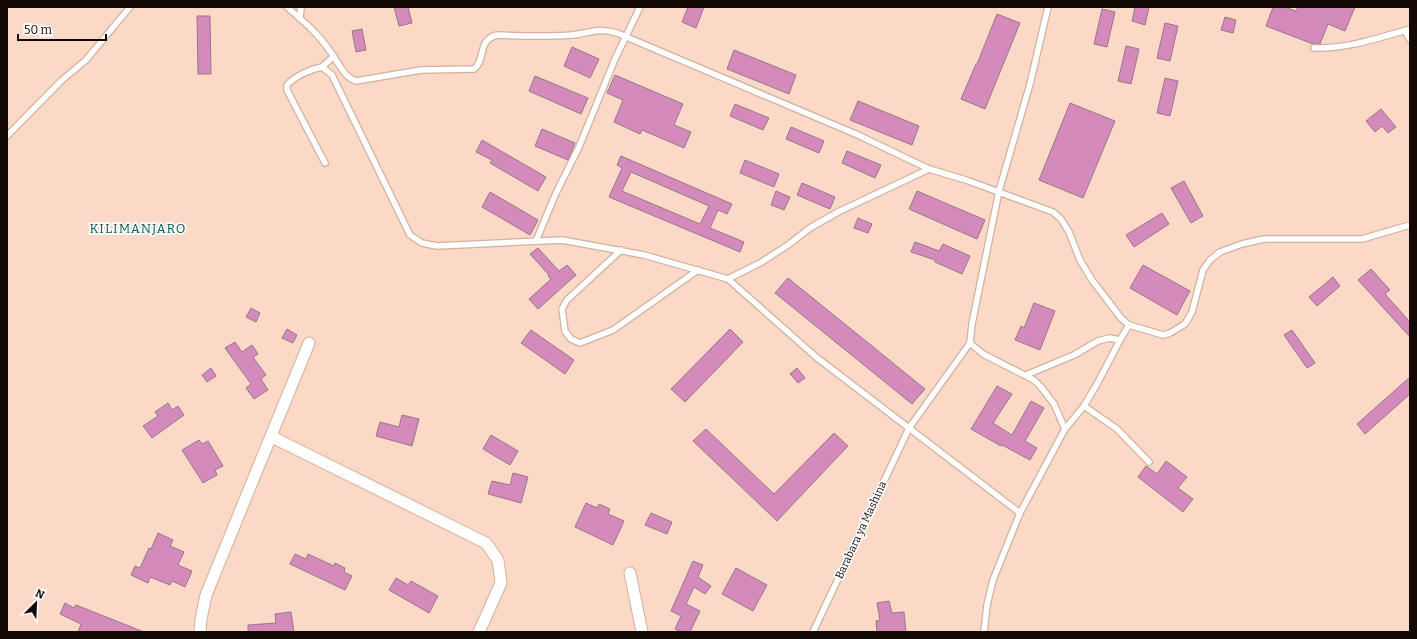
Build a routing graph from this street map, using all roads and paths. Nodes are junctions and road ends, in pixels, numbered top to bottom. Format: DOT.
graph roads {
  1 [pos="130,7"];
  2 [pos="287,7"];
  3 [pos="301,7"];
  4 [pos="640,7"];
  5 [pos="1048,7"];
  6 [pos="300,18"];
  7 [pos="1408,30"];
  8 [pos="626,36"];
  9 [pos="1410,40"];
  10 [pos="1314,48"];
  11 [pos="334,56"];
  12 [pos="322,67"];
  13 [pos="7,136"];
  14 [pos="325,164"];
  15 [pos="929,169"];
  16 [pos="999,191"];
  17 [pos="1410,225"];
  18 [pos="536,241"];
  19 [pos="621,250"];
  20 [pos="698,270"];
  21 [pos="728,279"];
  22 [pos="1129,325"];
  23 [pos="1120,340"];
  24 [pos="309,343"];
  25 [pos="970,343"];
  26 [pos="1026,375"];
  27 [pos="1084,406"];
  28 [pos="908,428"];
  29 [pos="1065,429"];
  30 [pos="272,437"];
  31 [pos="1149,462"];
  32 [pos="1020,512"];
  33 [pos="630,573"];
  34 [pos="200,632"];
  35 [pos="478,632"];
  36 [pos="642,632"];
  37 [pos="813,632"];
  38 [pos="984,632"];
  1 -- 13 [label="lane"];
  2 -- 6 [label="lane"];
  3 -- 6 [label="lane"];
  4 -- 8 [label="lane"];
  5 -- 16 [label="lane"];
  6 -- 11 [label="lane"];
  7 -- 9 [label="lane"];
  7 -- 10 [label="lane"];
  8 -- 11 [label="lane"];
  8 -- 15 [label="lane"];
  8 -- 18 [label="lane"];
  11 -- 12 [label="lane"];
  12 -- 14 [label="lane"];
  12 -- 18 [label="lane"];
  15 -- 16 [label="lane"];
  15 -- 21 [label="lane"];
  16 -- 22 [label="lane"];
  16 -- 25 [label="lane"];
  17 -- 22 [label="lane"];
  18 -- 19 [label="lane"];
  19 -- 20 [label="lane"];
  19 -- 20 [label="lane"];
  20 -- 21 [label="lane"];
  21 -- 28 [label="lane"];
  22 -- 23 [label="lane"];
  23 -- 26 [label="lane"];
  23 -- 27 [label="lane"];
  24 -- 30 [label="street"];
  25 -- 26 [label="lane"];
  25 -- 28 [label="lane, Barabara ya Mashina"];
  26 -- 29 [label="lane"];
  27 -- 29 [label="lane"];
  27 -- 31 [label="lane"];
  28 -- 32 [label="lane"];
  28 -- 37 [label="lane, Barabara ya Mashina"];
  29 -- 32 [label="lane"];
  30 -- 34 [label="street"];
  30 -- 35 [label="street"];
  32 -- 38 [label="lane"];
  33 -- 36 [label="street"];
}
